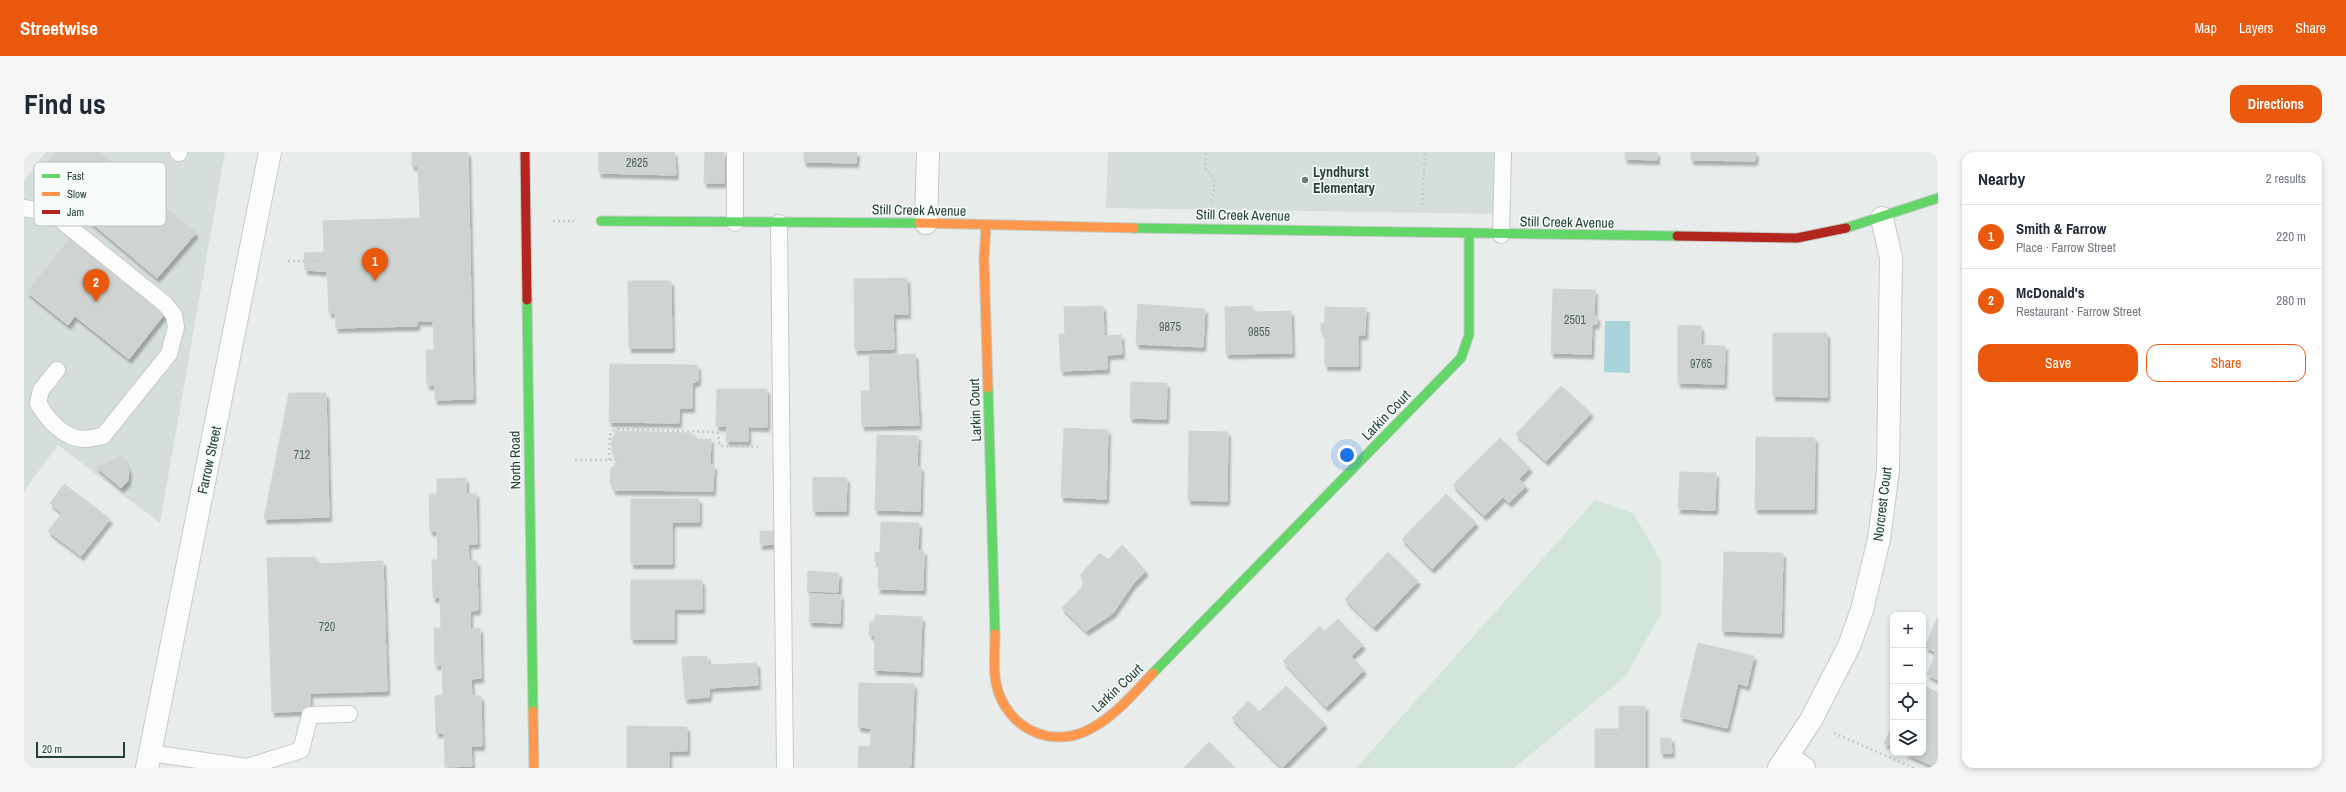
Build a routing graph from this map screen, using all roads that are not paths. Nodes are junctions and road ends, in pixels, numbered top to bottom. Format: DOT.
graph roads {
  1 [pos="270,152"];
  2 [pos="525,152"];
  3 [pos="735,152"];
  4 [pos="928,152"];
  5 [pos="1503,152"];
  6 [pos="1938,198"];
  7 [pos="24,208"];
  8 [pos="34,210"];
  9 [pos="1882,218"];
  10 [pos="601,221"];
  11 [pos="735,223"];
  12 [pos="779,223"];
  13 [pos="926,223"];
  14 [pos="68,226"];
  15 [pos="986,226"];
  16 [pos="1469,233"];
  17 [pos="1501,235"];
  18 [pos="57,370"];
  19 [pos="349,714"];
  20 [pos="148,761"];
  21 [pos="1790,764"];
  22 [pos="534,768"];
  23 [pos="785,768"];
  1 -- 20 [label="street, Farrow Street"];
  2 -- 22 [label="street, North Road"];
  3 -- 11 [label="lane"];
  4 -- 13 [label="street"];
  5 -- 17 [label="lane"];
  6 -- 9 [label="street, Still Creek Avenue"];
  7 -- 8 [label="lane"];
  9 -- 17 [label="street, Still Creek Avenue"];
  9 -- 21 [label="street, Norcrest Court"];
  10 -- 11 [label="street, Still Creek Avenue"];
  11 -- 12 [label="street, Still Creek Avenue"];
  12 -- 13 [label="street, Still Creek Avenue"];
  12 -- 23 [label="lane"];
  13 -- 15 [label="street, Still Creek Avenue"];
  14 -- 18 [label="lane"];
  15 -- 16 [label="street, Still Creek Avenue"];
  15 -- 16 [label="street, Larkin Court"];
  16 -- 17 [label="street, Still Creek Avenue"];
  19 -- 20 [label="lane"];
}
